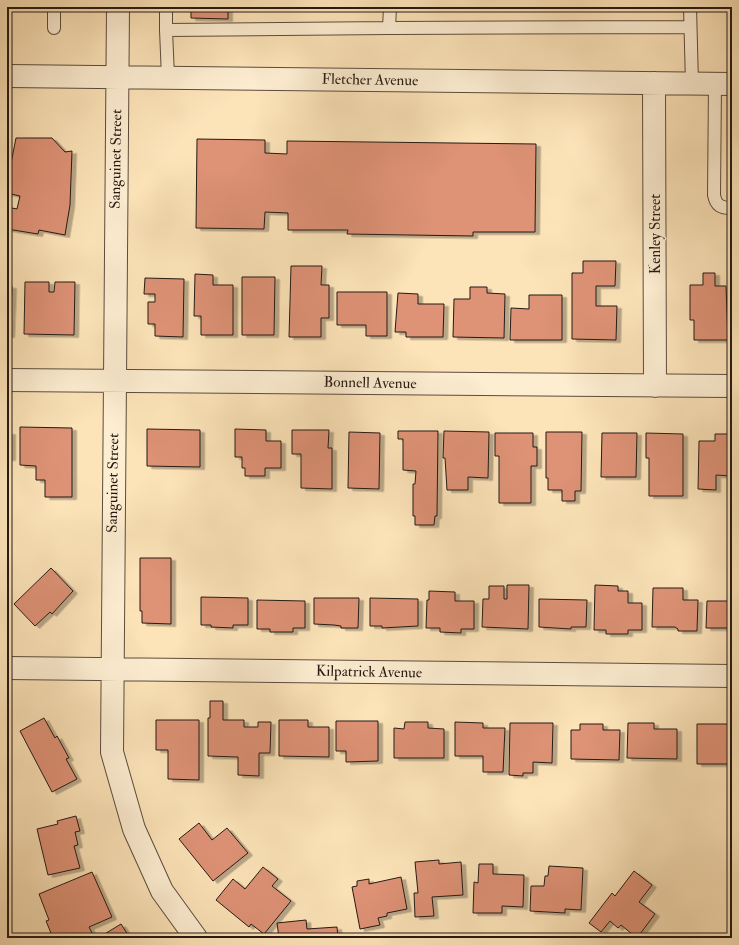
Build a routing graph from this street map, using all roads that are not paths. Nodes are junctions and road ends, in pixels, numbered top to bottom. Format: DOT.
graph roads {
  1 [pos="54,7"];
  2 [pos="118,7"];
  3 [pos="166,7"];
  4 [pos="390,7"];
  5 [pos="690,7"];
  6 [pos="54,28"];
  7 [pos="389,28"];
  8 [pos="690,28"];
  9 [pos="166,30"];
  10 [pos="7,76"];
  11 [pos="117,77"];
  12 [pos="168,77"];
  13 [pos="654,83"];
  14 [pos="692,84"];
  15 [pos="723,84"];
  16 [pos="732,208"];
  17 [pos="7,380"];
  18 [pos="114,381"];
  19 [pos="655,386"];
  20 [pos="732,386"];
  21 [pos="7,668"];
  22 [pos="112,670"];
  23 [pos="732,676"];
  24 [pos="196,938"];
  1 -- 6 [label="lane"];
  2 -- 11 [label="street, Sanguinet Street"];
  3 -- 9 [label="lane"];
  4 -- 7 [label="lane"];
  5 -- 8 [label="lane"];
  7 -- 8 [label="lane"];
  7 -- 9 [label="lane"];
  8 -- 14 [label="lane"];
  9 -- 12 [label="lane"];
  10 -- 11 [label="street, Fletcher Avenue"];
  11 -- 12 [label="street, Fletcher Avenue"];
  11 -- 18 [label="street, Sanguinet Street"];
  12 -- 13 [label="street, Fletcher Avenue"];
  13 -- 14 [label="street, Fletcher Avenue"];
  13 -- 19 [label="street, Kenley Street"];
  14 -- 15 [label="street, Fletcher Avenue"];
  15 -- 16 [label="lane"];
  17 -- 18 [label="street, Bonnell Avenue"];
  18 -- 19 [label="street, Bonnell Avenue"];
  18 -- 22 [label="street, Sanguinet Street"];
  19 -- 20 [label="street, Bonnell Avenue"];
  21 -- 22 [label="street, Kilpatrick Avenue"];
  22 -- 23 [label="street, Kilpatrick Avenue"];
  22 -- 24 [label="street, Sanguinet Street"];
}
